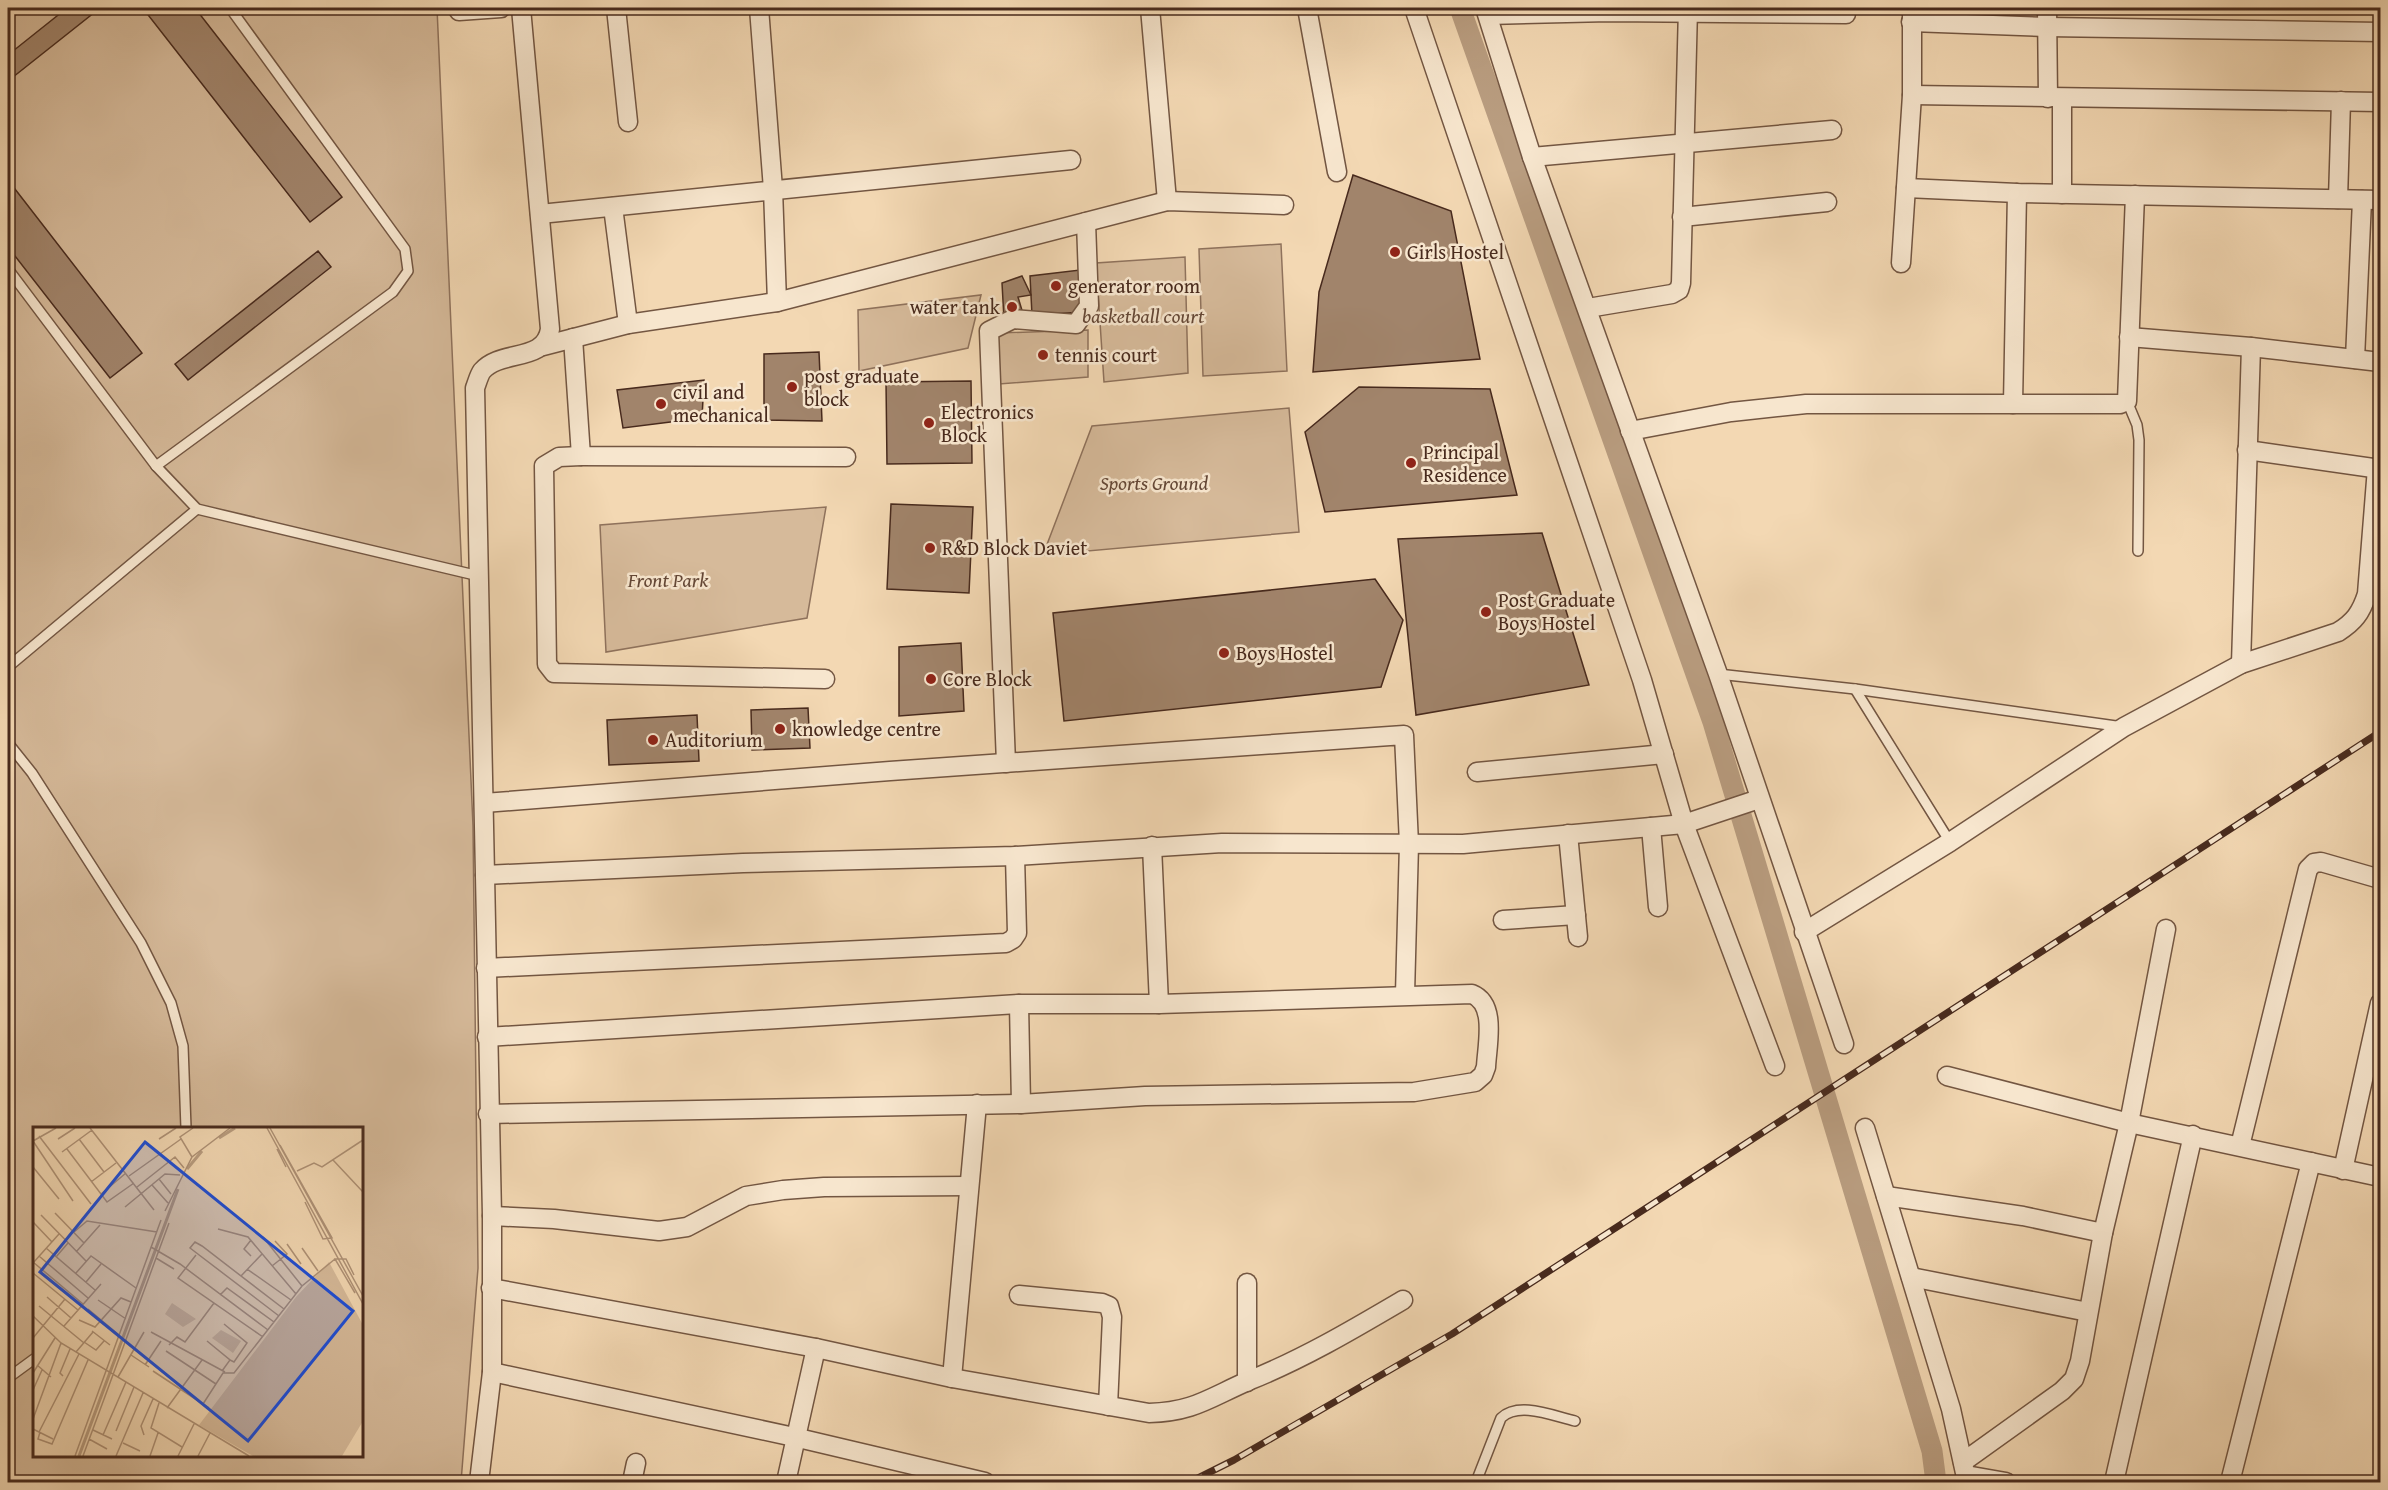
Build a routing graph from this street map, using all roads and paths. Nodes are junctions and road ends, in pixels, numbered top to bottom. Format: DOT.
graph roads {
  1 [pos="16,8"];
  2 [pos="230,8"];
  3 [pos="501,8"];
  4 [pos="521,8"];
  5 [pos="616,8"];
  6 [pos="759,8"];
  7 [pos="1150,8"];
  8 [pos="1307,8"];
  9 [pos="1414,8"];
  10 [pos="2047,8"];
  11 [pos="1688,10"];
  12 [pos="459,11"];
  13 [pos="1486,11"];
  14 [pos="8,14"];
  15 [pos="1846,14"];
  16 [pos="1912,15"];
  17 [pos="2047,27"];
  18 [pos="2380,32"];
  19 [pos="1912,95"];
  20 [pos="2055,98"];
  21 [pos="2341,101"];
  22 [pos="2380,102"];
  23 [pos="628,122"];
  24 [pos="1832,130"];
  25 [pos="1683,143"];
  26 [pos="1532,157"];
  27 [pos="1071,160"];
  28 [pos="1337,172"];
  29 [pos="1906,188"];
  30 [pos="773,189"];
  31 [pos="2017,193"];
  32 [pos="2062,194"];
  33 [pos="2135,195"];
  34 [pos="2338,199"];
  35 [pos="2362,200"];
  36 [pos="2380,200"];
  37 [pos="1167,201"];
  38 [pos="1827,202"];
  39 [pos="1284,205"];
  40 [pos="613,207"];
  41 [pos="540,214"];
  42 [pos="1682,217"];
  43 [pos="1086,222"];
  44 [pos="1900,263"];
  45 [pos="8,269"];
  46 [pos="777,302"];
  47 [pos="1588,308"];
  48 [pos="628,324"];
  49 [pos="573,338"];
  50 [pos="2129,338"];
  51 [pos="543,346"];
  52 [pos="2251,347"];
  53 [pos="2355,359"];
  54 [pos="2380,362"];
  55 [pos="2127,401"];
  56 [pos="2013,404"];
  57 [pos="1630,431"];
  58 [pos="2247,450"];
  59 [pos="581,456"];
  60 [pos="846,457"];
  61 [pos="156,466"];
  62 [pos="2379,469"];
  63 [pos="197,509"];
  64 [pos="2138,551"];
  65 [pos="2376,566"];
  66 [pos="479,576"];
  67 [pos="2241,664"];
  68 [pos="8,668"];
  69 [pos="1718,674"];
  70 [pos="825,679"];
  71 [pos="1855,689"];
  72 [pos="2124,727"];
  73 [pos="8,743"];
  74 [pos="1664,754"];
  75 [pos="1006,763"];
  76 [pos="1477,772"];
  77 [pos="1759,799"];
  78 [pos="484,803"];
  79 [pos="1684,824"];
  80 [pos="1651,827"];
  81 [pos="1568,834"];
  82 [pos="1950,842"];
  83 [pos="1409,844"];
  84 [pos="1152,846"];
  85 [pos="1015,856"];
  86 [pos="485,875"];
  87 [pos="2380,879"];
  88 [pos="1658,907"];
  89 [pos="1576,915"];
  90 [pos="1503,920"];
  91 [pos="2166,929"];
  92 [pos="1804,932"];
  93 [pos="1578,937"];
  94 [pos="486,968"];
  95 [pos="1404,994"];
  96 [pos="2380,1003"];
  97 [pos="1019,1004"];
  98 [pos="1159,1004"];
  99 [pos="487,1037"];
  100 [pos="1844,1044"];
  101 [pos="1775,1066"];
  102 [pos="1947,1076"];
  103 [pos="977,1104"];
  104 [pos="1021,1104"];
  105 [pos="488,1114"];
  106 [pos="2129,1123"];
  107 [pos="186,1127"];
  108 [pos="1865,1128"];
  109 [pos="2193,1135"];
  110 [pos="2240,1146"];
  111 [pos="2311,1162"];
  112 [pos="2343,1170"];
  113 [pos="2380,1177"];
  114 [pos="969,1186"];
  115 [pos="1886,1196"];
  116 [pos="492,1216"];
  117 [pos="2103,1233"];
  118 [pos="1911,1277"];
  119 [pos="1247,1283"];
  120 [pos="491,1288"];
  121 [pos="1018,1295"];
  122 [pos="1403,1300"];
  123 [pos="2088,1312"];
  124 [pos="816,1348"];
  125 [pos="33,1360"];
  126 [pos="492,1372"];
  127 [pos="8,1378"];
  128 [pos="952,1378"];
  129 [pos="1247,1382"];
  130 [pos="1108,1406"];
  131 [pos="1575,1421"];
  132 [pos="794,1437"];
  133 [pos="636,1463"];
  134 [pos="1965,1473"];
  135 [pos="479,1482"];
  136 [pos="632,1482"];
  137 [pos="786,1482"];
  138 [pos="985,1482"];
  139 [pos="1476,1482"];
  140 [pos="2006,1482"];
  141 [pos="2114,1482"];
  142 [pos="2230,1482"];
  1 -- 14 [label="lane"];
  2 -- 61 [label="lane"];
  3 -- 12 [label="street"];
  4 -- 41 [label="street"];
  5 -- 23 [label="street"];
  6 -- 30 [label="street"];
  7 -- 37 [label="street"];
  8 -- 28 [label="street"];
  9 -- 74 [label="street"];
  10 -- 17 [label="street"];
  11 -- 13 [label="street"];
  11 -- 15 [label="street"];
  11 -- 25 [label="street"];
  13 -- 26 [label="street"];
  16 -- 17 [label="street"];
  16 -- 19 [label="street"];
  17 -- 18 [label="street"];
  17 -- 20 [label="street"];
  19 -- 20 [label="street"];
  19 -- 29 [label="street"];
  20 -- 21 [label="street"];
  20 -- 32 [label="street"];
  21 -- 22 [label="street"];
  21 -- 34 [label="street"];
  24 -- 25 [label="street"];
  25 -- 26 [label="street"];
  25 -- 42 [label="street"];
  26 -- 47 [label="street"];
  27 -- 30 [label="street"];
  29 -- 31 [label="street"];
  29 -- 44 [label="street"];
  30 -- 40 [label="street"];
  30 -- 46 [label="street"];
  31 -- 32 [label="street"];
  31 -- 56 [label="street"];
  32 -- 33 [label="street"];
  33 -- 34 [label="street"];
  33 -- 50 [label="street"];
  34 -- 35 [label="street"];
  35 -- 36 [label="street"];
  35 -- 53 [label="street"];
  37 -- 39 [label="street"];
  37 -- 43 [label="street"];
  38 -- 42 [label="street"];
  40 -- 41 [label="street"];
  40 -- 48 [label="street"];
  41 -- 51 [label="street"];
  42 -- 47 [label="street"];
  43 -- 46 [label="street"];
  43 -- 75 [label="street"];
  45 -- 61 [label="lane"];
  46 -- 48 [label="street"];
  47 -- 57 [label="street"];
  48 -- 49 [label="street"];
  49 -- 51 [label="street"];
  49 -- 59 [label="street"];
  50 -- 52 [label="street"];
  50 -- 55 [label="street"];
  51 -- 66 [label="street"];
  52 -- 53 [label="street"];
  52 -- 58 [label="street"];
  53 -- 54 [label="street"];
  55 -- 56 [label="street"];
  55 -- 64 [label="lane"];
  56 -- 57 [label="street"];
  57 -- 69 [label="street"];
  58 -- 62 [label="street"];
  58 -- 67 [label="street"];
  59 -- 60 [label="street"];
  59 -- 70 [label="street"];
  61 -- 63 [label="lane"];
  62 -- 65 [label="street"];
  63 -- 66 [label="lane"];
  63 -- 68 [label="lane"];
  65 -- 67 [label="street"];
  66 -- 78 [label="street"];
  67 -- 72 [label="street"];
  69 -- 71 [label="lane"];
  69 -- 77 [label="street"];
  71 -- 72 [label="lane"];
  71 -- 82 [label="lane"];
  72 -- 82 [label="street"];
  73 -- 107 [label="lane"];
  74 -- 76 [label="street"];
  74 -- 79 [label="street"];
  75 -- 78 [label="street"];
  75 -- 83 [label="street"];
  77 -- 79 [label="street"];
  77 -- 92 [label="street"];
  78 -- 86 [label="street"];
  79 -- 80 [label="street"];
  79 -- 101 [label="street"];
  80 -- 81 [label="street"];
  80 -- 88 [label="street"];
  81 -- 83 [label="street"];
  81 -- 89 [label="street"];
  82 -- 92 [label="street"];
  83 -- 84 [label="street"];
  83 -- 95 [label="street"];
  84 -- 85 [label="street"];
  84 -- 98 [label="street"];
  85 -- 86 [label="street"];
  85 -- 94 [label="street"];
  86 -- 94 [label="street"];
  87 -- 110 [label="street"];
  89 -- 90 [label="street"];
  89 -- 93 [label="street"];
  91 -- 106 [label="street"];
  92 -- 100 [label="street"];
  94 -- 99 [label="street"];
  95 -- 98 [label="street"];
  95 -- 104 [label="street"];
  96 -- 112 [label="street"];
  97 -- 98 [label="street"];
  97 -- 99 [label="street"];
  97 -- 104 [label="street"];
  99 -- 105 [label="street"];
  102 -- 106 [label="street"];
  103 -- 104 [label="street"];
  103 -- 105 [label="street"];
  103 -- 114 [label="street"];
  105 -- 116 [label="street"];
  106 -- 109 [label="street"];
  106 -- 117 [label="street"];
  108 -- 115 [label="street"];
  109 -- 110 [label="street"];
  109 -- 141 [label="street"];
  110 -- 111 [label="street"];
  111 -- 112 [label="street"];
  111 -- 142 [label="street"];
  112 -- 113 [label="street"];
  114 -- 116 [label="street"];
  114 -- 128 [label="street"];
  115 -- 117 [label="street"];
  115 -- 118 [label="street"];
  116 -- 120 [label="street"];
  117 -- 123 [label="street"];
  118 -- 123 [label="street"];
  118 -- 134 [label="street"];
  119 -- 129 [label="street"];
  120 -- 124 [label="street"];
  120 -- 126 [label="street"];
  121 -- 130 [label="street"];
  122 -- 129 [label="street"];
  123 -- 134 [label="street"];
  124 -- 128 [label="street"];
  124 -- 132 [label="street"];
  125 -- 127 [label="lane"];
  126 -- 132 [label="street"];
  126 -- 135 [label="street"];
  128 -- 130 [label="street"];
  129 -- 130 [label="street"];
  131 -- 139 [label="lane"];
  132 -- 137 [label="street"];
  132 -- 138 [label="street"];
  133 -- 136 [label="street"];
  134 -- 140 [label="street"];
}
